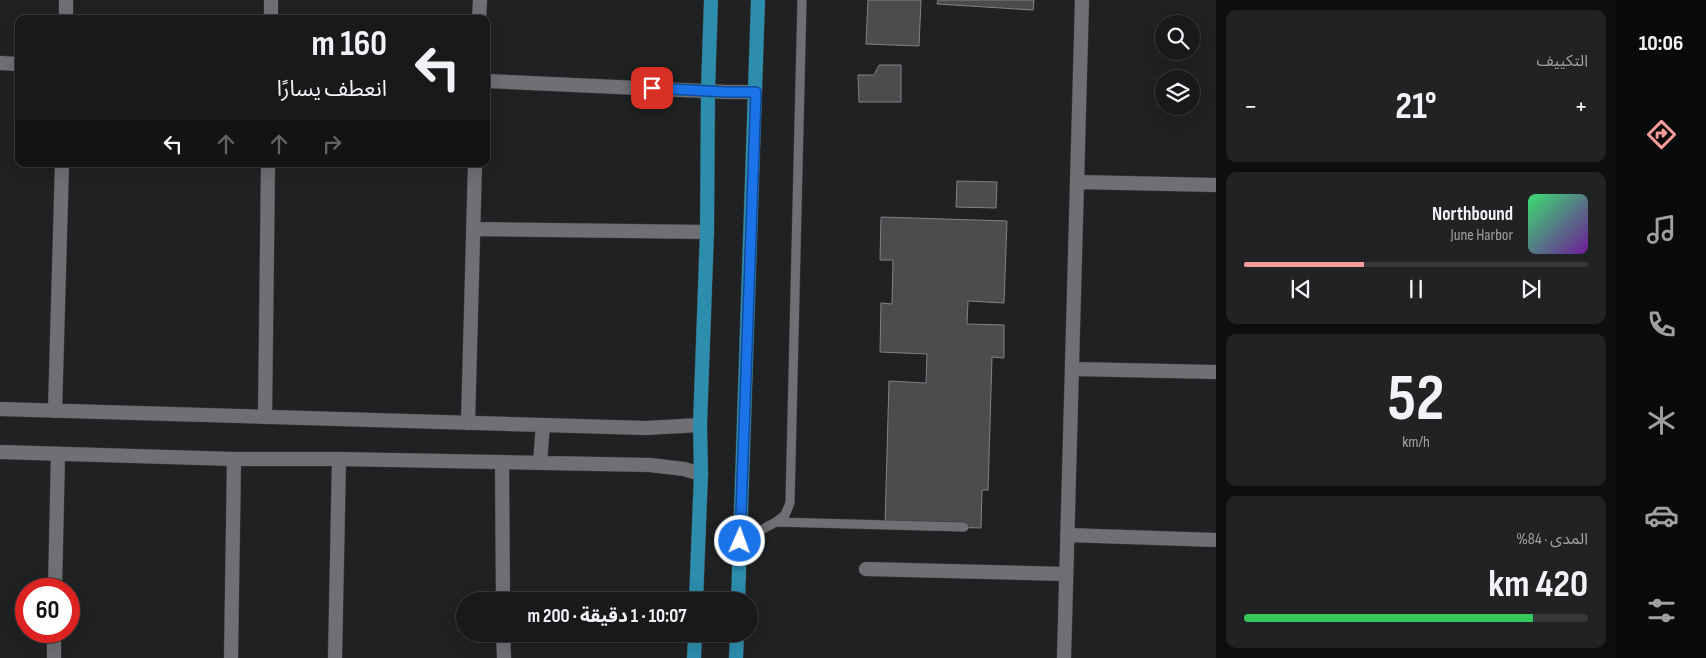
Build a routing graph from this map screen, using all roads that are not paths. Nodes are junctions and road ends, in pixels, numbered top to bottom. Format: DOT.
graph roads {
  1 [pos="66,0"];
  2 [pos="271,0"];
  3 [pos="480,0"];
  4 [pos="711,0"];
  5 [pos="758,0"];
  6 [pos="802,0"];
  7 [pos="1082,0"];
  8 [pos="66,15"];
  9 [pos="271,15"];
  10 [pos="479,15"];
  11 [pos="0,63"];
  12 [pos="15,64"];
  13 [pos="490,81"];
  14 [pos="708,90"];
  15 [pos="756,92"];
  16 [pos="62,167"];
  17 [pos="268,167"];
  18 [pos="475,167"];
  19 [pos="1078,182"];
  20 [pos="1216,185"];
  21 [pos="474,229"];
  22 [pos="707,232"];
  23 [pos="1072,369"];
  24 [pos="1216,372"];
  25 [pos="0,409"];
  26 [pos="56,411"];
  27 [pos="265,417"];
  28 [pos="468,423"];
  29 [pos="542,425"];
  30 [pos="700,425"];
  31 [pos="0,452"];
  32 [pos="58,454"];
  33 [pos="234,459"];
  34 [pos="339,459"];
  35 [pos="502,462"];
  36 [pos="540,462"];
  37 [pos="701,474"];
  38 [pos="776,522"];
  39 [pos="964,527"];
  40 [pos="1067,535"];
  41 [pos="1216,540"];
  42 [pos="740,541"];
  43 [pos="866,569"];
  44 [pos="1066,574"];
  45 [pos="55,578"];
  46 [pos="503,592"];
  47 [pos="696,592"];
  48 [pos="738,592"];
  49 [pos="503,642"];
  50 [pos="695,642"];
  51 [pos="737,642"];
  52 [pos="54,643"];
  53 [pos="54,658"];
  54 [pos="231,658"];
  55 [pos="335,658"];
  56 [pos="504,658"];
  57 [pos="694,658"];
  58 [pos="736,658"];
  59 [pos="1064,658"];
  1 -- 8 [label="street"];
  2 -- 9 [label="street"];
  3 -- 10 [label="street"];
  4 -- 14 [label="main road"];
  5 -- 15 [label="main road"];
  6 -- 38 [label="lane"];
  7 -- 19 [label="street"];
  11 -- 12 [label="street"];
  13 -- 14 [label="street"];
  14 -- 15 [label="street"];
  14 -- 22 [label="main road"];
  15 -- 42 [label="main road"];
  16 -- 26 [label="street"];
  17 -- 27 [label="street"];
  18 -- 21 [label="street"];
  19 -- 20 [label="street"];
  19 -- 23 [label="street"];
  21 -- 22 [label="street"];
  21 -- 28 [label="street"];
  22 -- 30 [label="main road"];
  23 -- 24 [label="street"];
  23 -- 40 [label="street"];
  25 -- 26 [label="street"];
  26 -- 27 [label="street"];
  27 -- 28 [label="street"];
  28 -- 29 [label="street"];
  29 -- 30 [label="street"];
  29 -- 36 [label="street"];
  30 -- 37 [label="main road"];
  31 -- 32 [label="street"];
  32 -- 33 [label="street"];
  32 -- 45 [label="street"];
  33 -- 34 [label="street"];
  33 -- 54 [label="street"];
  34 -- 35 [label="street"];
  34 -- 55 [label="street"];
  35 -- 36 [label="street"];
  35 -- 46 [label="street"];
  36 -- 37 [label="street"];
  37 -- 47 [label="main road"];
  38 -- 39 [label="lane"];
  38 -- 42 [label="lane"];
  40 -- 41 [label="street"];
  40 -- 44 [label="street"];
  42 -- 48 [label="main road"];
  43 -- 44 [label="street"];
  44 -- 59 [label="street"];
  49 -- 56 [label="street"];
  50 -- 57 [label="main road"];
  51 -- 58 [label="main road"];
  52 -- 53 [label="street"];
}
